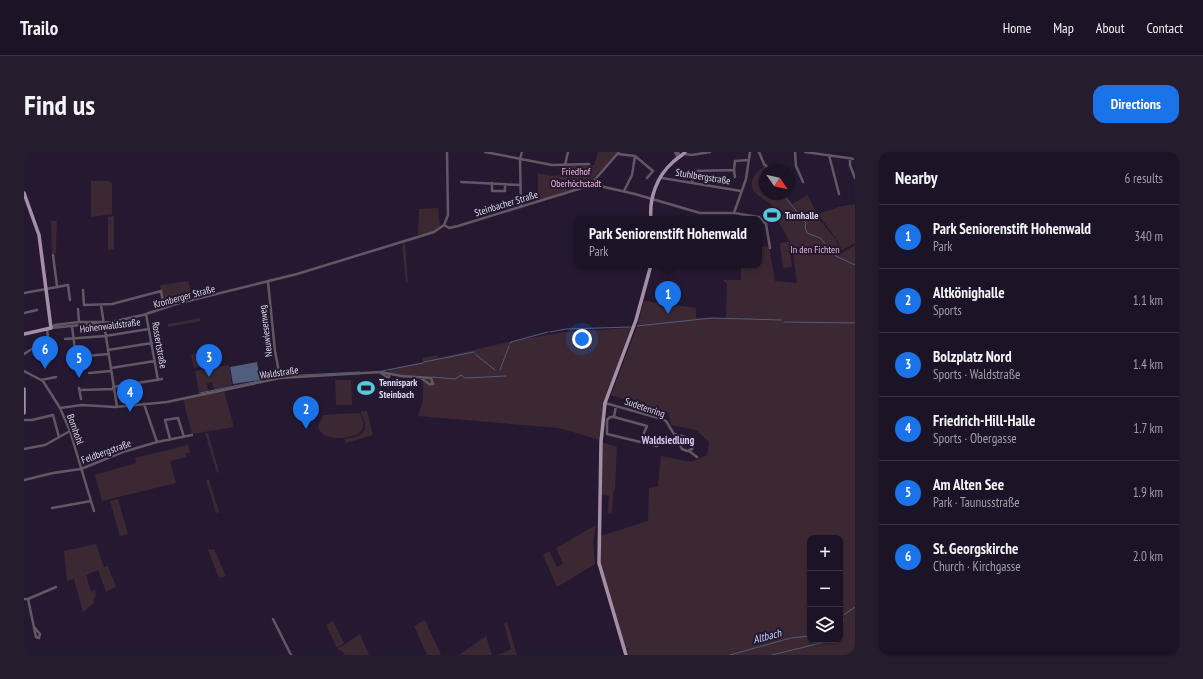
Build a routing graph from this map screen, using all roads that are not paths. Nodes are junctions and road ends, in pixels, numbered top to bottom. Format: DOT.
graph roads {
  1 [pos="447,152"];
  2 [pos="485,152"];
  3 [pos="522,152"];
  4 [pos="568,152"];
  5 [pos="676,152"];
  6 [pos="710,152"];
  7 [pos="750,152"];
  8 [pos="759,152"];
  9 [pos="795,152"];
  10 [pos="805,152"];
  11 [pos="619,153"];
  12 [pos="816,153"];
  13 [pos="682,155"];
  14 [pos="829,155"];
  15 [pos="635,156"];
  16 [pos="850,158"];
  17 [pos="520,159"];
  18 [pos="855,159"];
  19 [pos="749,160"];
  20 [pos="588,164"];
  21 [pos="764,164"];
  22 [pos="565,165"];
  23 [pos="734,170"];
  24 [pos="735,177"];
  25 [pos="647,178"];
  26 [pos="662,178"];
  27 [pos="855,178"];
  28 [pos="461,182"];
  29 [pos="804,182"];
  30 [pos="492,183"];
  31 [pos="692,183"];
  32 [pos="505,184"];
  33 [pos="591,184"];
  34 [pos="520,185"];
  35 [pos="624,191"];
  36 [pos="741,191"];
  37 [pos="24,193"];
  38 [pos="839,194"];
  39 [pos="651,200"];
  40 [pos="520,207"];
  41 [pos="734,213"];
  42 [pos="651,216"];
  43 [pos="753,216"];
  44 [pos="762,218"];
  45 [pos="444,224"];
  46 [pos="770,248"];
  47 [pos="53,255"];
  48 [pos="650,268"];
  49 [pos="268,282"];
  50 [pos="57,286"];
  51 [pos="46,287"];
  52 [pos="83,290"];
  53 [pos="24,293"];
  54 [pos="70,300"];
  55 [pos="101,305"];
  56 [pos="164,308"];
  57 [pos="78,309"];
  58 [pos="37,310"];
  59 [pos="24,313"];
  60 [pos="146,314"];
  61 [pos="79,322"];
  62 [pos="104,323"];
  63 [pos="72,326"];
  64 [pos="49,328"];
  65 [pos="149,328"];
  66 [pos="24,334"];
  67 [pos="105,336"];
  68 [pos="65,338"];
  69 [pos="73,338"];
  70 [pos="152,343"];
  71 [pos="32,349"];
  72 [pos="108,352"];
  73 [pos="24,354"];
  74 [pos="76,357"];
  75 [pos="155,361"];
  76 [pos="49,363"];
  77 [pos="77,366"];
  78 [pos="111,370"];
  79 [pos="24,371"];
  80 [pos="88,373"];
  81 [pos="56,377"];
  82 [pos="280,378"];
  83 [pos="421,378"];
  84 [pos="41,380"];
  85 [pos="114,388"];
  86 [pos="24,389"];
  87 [pos="81,400"];
  88 [pos="605,403"];
  89 [pos="144,404"];
  90 [pos="616,406"];
  91 [pos="117,407"];
  92 [pos="60,408"];
  93 [pos="24,413"];
  94 [pos="614,417"];
  95 [pos="24,420"];
  96 [pos="70,431"];
  97 [pos="644,433"];
  98 [pos="674,434"];
  99 [pos="192,436"];
  100 [pos="59,437"];
  101 [pos="184,437"];
  102 [pos="170,440"];
  103 [pos="157,442"];
  104 [pos="657,446"];
  105 [pos="24,449"];
  106 [pos="689,451"];
  107 [pos="697,457"];
  108 [pos="81,469"];
  109 [pos="24,480"];
  110 [pos="91,501"];
  111 [pos="52,508"];
  112 [pos="94,511"];
  113 [pos="56,587"];
  114 [pos="24,599"];
  115 [pos="28,599"];
  116 [pos="273,619"];
  117 [pos="35,628"];
  118 [pos="291,655"];
  119 [pos="626,655"];
  1 -- 45 [label="street"];
  2 -- 17 [label="street"];
  3 -- 17 [label="street"];
  4 -- 22 [label="street"];
  5 -- 13 [label="street"];
  6 -- 13 [label="street"];
  7 -- 19 [label="street"];
  8 -- 21 [label="street"];
  9 -- 29 [label="street"];
  10 -- 12 [label="street"];
  11 -- 15 [label="street"];
  11 -- 33 [label="street, Steinbacher Straße"];
  12 -- 14 [label="street"];
  13 -- 26 [label="main road"];
  14 -- 16 [label="street"];
  14 -- 38 [label="street"];
  15 -- 25 [label="street"];
  15 -- 35 [label="street"];
  16 -- 18 [label="street"];
  16 -- 27 [label="street"];
  17 -- 22 [label="street"];
  17 -- 34 [label="street"];
  19 -- 23 [label="street"];
  19 -- 36 [label="street"];
  20 -- 22 [label="street"];
  23 -- 24 [label="street"];
  23 -- 31 [label="street"];
  26 -- 31 [label="street, Stuhlbergstraße"];
  26 -- 39 [label="main road"];
  28 -- 30 [label="street"];
  30 -- 32 [label="street"];
  30 -- 32 [label="street"];
  31 -- 36 [label="street, Stuhlbergstraße"];
  32 -- 34 [label="street"];
  33 -- 35 [label="street"];
  33 -- 40 [label="street, Steinbacher Straße"];
  34 -- 40 [label="street"];
  35 -- 39 [label="street"];
  36 -- 41 [label="street"];
  37 -- 51 [label="main road"];
  39 -- 41 [label="street"];
  39 -- 42 [label="main road"];
  40 -- 45 [label="street, Steinbacher Straße"];
  41 -- 43 [label="street"];
  44 -- 46 [label="street"];
  45 -- 49 [label="street, Kronberger Straße"];
  47 -- 50 [label="street"];
  48 -- 88 [label="main road"];
  49 -- 56 [label="street, Kronberger Straße"];
  49 -- 82 [label="street, Neuwiesenweg"];
  50 -- 51 [label="street"];
  50 -- 54 [label="street"];
  51 -- 53 [label="street"];
  51 -- 64 [label="main road"];
  52 -- 55 [label="street"];
  55 -- 56 [label="street"];
  55 -- 62 [label="street"];
  56 -- 60 [label="street, Kronberger Straße"];
  57 -- 61 [label="street"];
  58 -- 59 [label="street"];
  60 -- 62 [label="street, Kronberger Straße"];
  60 -- 65 [label="street, Rossertstraße"];
  61 -- 62 [label="street, Kronberger Straße"];
  61 -- 64 [label="street, Kronberger Straße"];
  62 -- 63 [label="street, Kronberger Straße"];
  62 -- 67 [label="street"];
  63 -- 64 [label="street, Kronberger Straße"];
  63 -- 69 [label="street"];
  64 -- 66 [label="main road"];
  64 -- 76 [label="street"];
  65 -- 67 [label="street, Hohenwaldstraße"];
  65 -- 70 [label="street, Rossertstraße"];
  67 -- 69 [label="street, Hohenwaldstraße"];
  67 -- 72 [label="street"];
  68 -- 69 [label="street, Hohenwaldstraße"];
  69 -- 74 [label="street"];
  70 -- 72 [label="street"];
  70 -- 75 [label="street, Rossertstraße"];
  71 -- 73 [label="street"];
  72 -- 74 [label="street"];
  72 -- 78 [label="street"];
  74 -- 77 [label="street"];
  75 -- 78 [label="street"];
  75 -- 85 [label="street, Rossertstraße"];
  78 -- 80 [label="street"];
  78 -- 85 [label="street"];
  79 -- 84 [label="street, Bornhohl"];
  81 -- 84 [label="street"];
  82 -- 83 [label="street, Waldstraße"];
  82 -- 89 [label="street, Waldstraße"];
  83 -- 83 [label="street, Waldstraße"];
  84 -- 92 [label="street, Bornhohl"];
  85 -- 87 [label="street"];
  85 -- 91 [label="street"];
  86 -- 93 [label="main road"];
  88 -- 90 [label="street, Sudetenring"];
  88 -- 119 [label="main road"];
  89 -- 91 [label="street, Waldstraße"];
  89 -- 103 [label="street"];
  90 -- 94 [label="street"];
  90 -- 98 [label="street, Sudetenring"];
  91 -- 92 [label="street, Waldstraße"];
  92 -- 96 [label="street, Bornhohl"];
  94 -- 97 [label="street"];
  94 -- 104 [label="street"];
  95 -- 100 [label="street"];
  96 -- 100 [label="street"];
  96 -- 108 [label="street, Bornhohl"];
  98 -- 106 [label="street, Sudetenring"];
  98 -- 106 [label="street"];
  99 -- 101 [label="street, Feldbergstraße"];
  100 -- 105 [label="street"];
  101 -- 102 [label="street, Feldbergstraße"];
  101 -- 102 [label="street"];
  102 -- 103 [label="street, Feldbergstraße"];
  103 -- 108 [label="street, Feldbergstraße"];
  106 -- 107 [label="street, Sudetenring"];
  108 -- 109 [label="street, Feldbergstraße"];
  108 -- 110 [label="street, Bornhohl"];
  110 -- 111 [label="street"];
  110 -- 112 [label="street, Bornhohl"];
  113 -- 115 [label="street"];
  114 -- 115 [label="street"];
  115 -- 117 [label="street"];
  116 -- 118 [label="street"];
}
